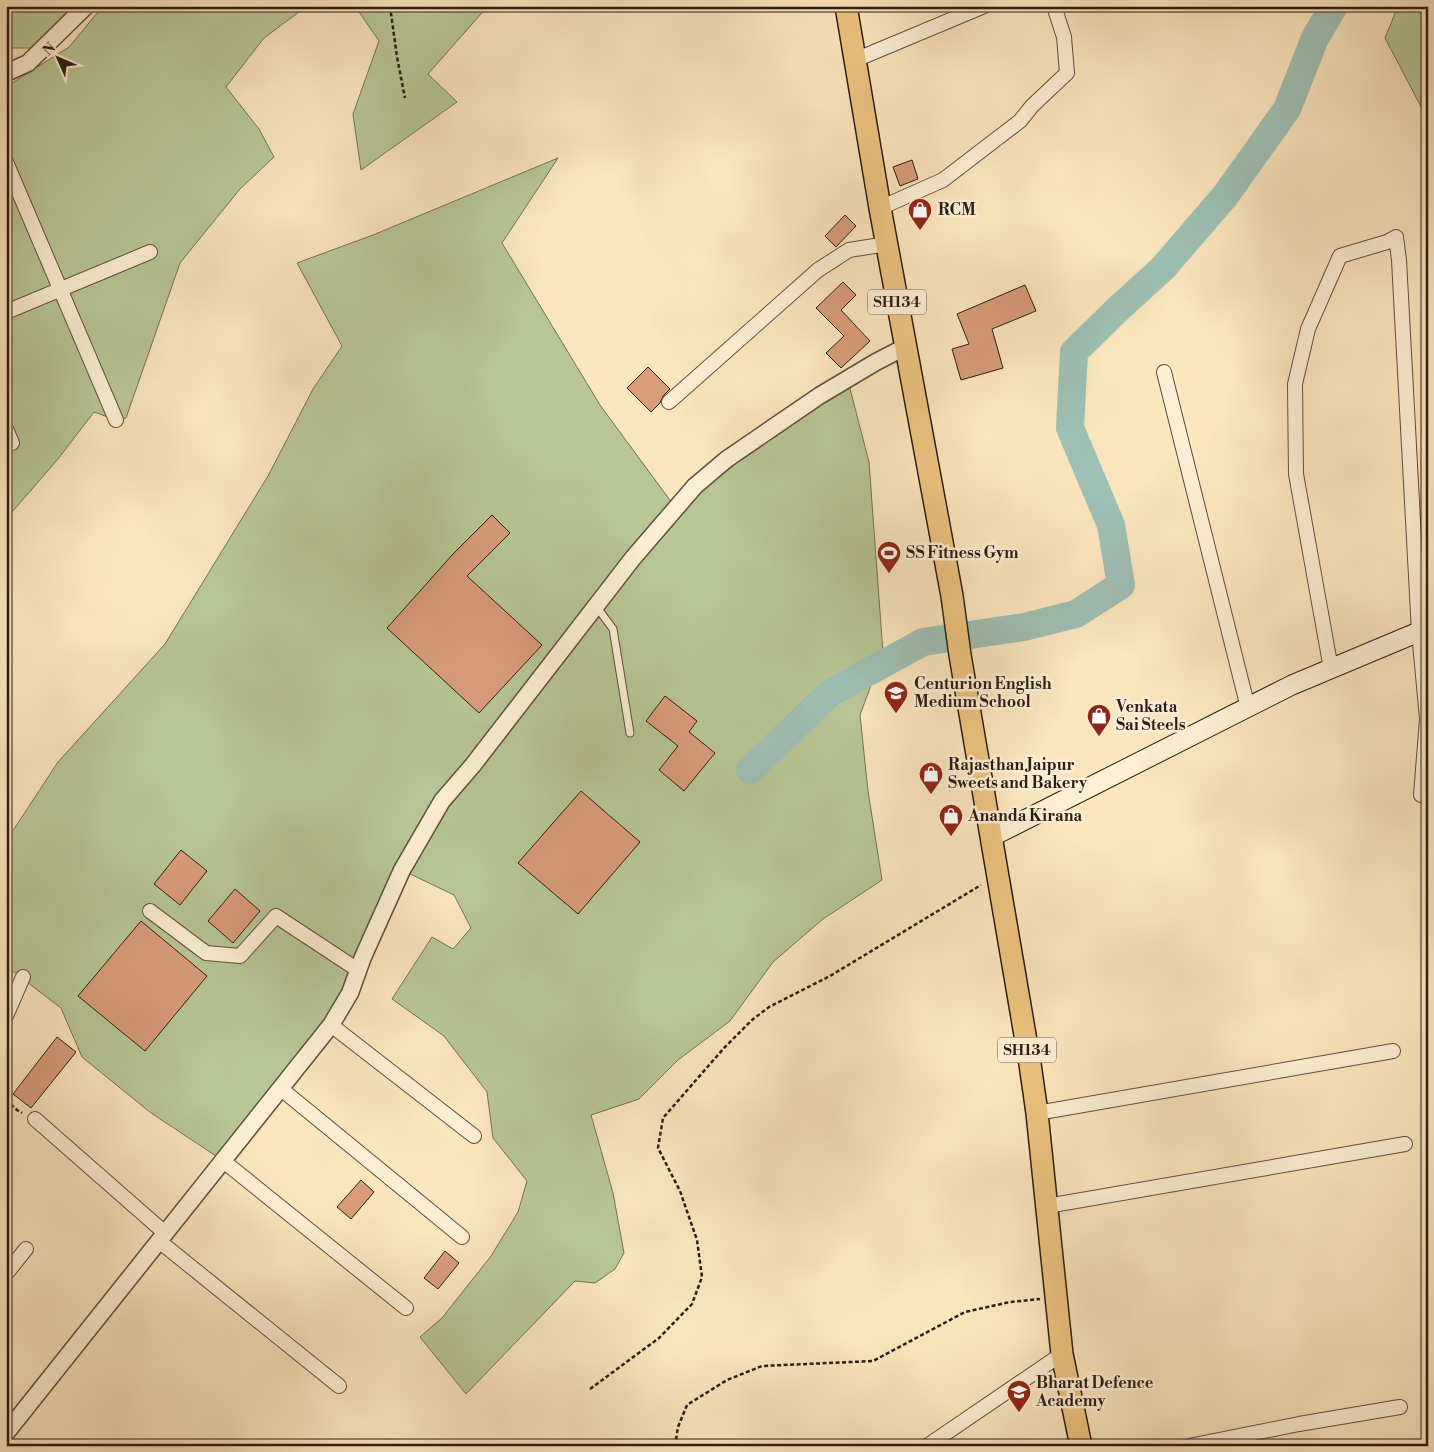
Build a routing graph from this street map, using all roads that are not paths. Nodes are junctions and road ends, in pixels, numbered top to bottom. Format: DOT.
graph roads {
  1 [pos="86,6"];
  2 [pos="846,6"];
  3 [pos="984,6"];
  4 [pos="1054,6"];
  5 [pos="855,60"];
  6 [pos="6,73"];
  7 [pos="6,162"];
  8 [pos="880,208"];
  9 [pos="887,244"];
  10 [pos="150,252"];
  11 [pos="61,290"];
  12 [pos="6,312"];
  13 [pos="906,347"];
  14 [pos="1164,372"];
  15 [pos="669,402"];
  16 [pos="116,420"];
  17 [pos="6,429"];
  18 [pos="12,443"];
  19 [pos="596,605"];
  20 [pos="1423,630"];
  21 [pos="1332,669"];
  22 [pos="1248,708"];
  23 [pos="630,732"];
  24 [pos="1421,794"];
  25 [pos="991,837"];
  26 [pos="150,911"];
  27 [pos="358,970"];
  28 [pos="23,976"];
  29 [pos="6,1016"];
  30 [pos="330,1025"];
  31 [pos="1393,1051"];
  32 [pos="280,1088"];
  33 [pos="1037,1113"];
  34 [pos="35,1119"];
  35 [pos="474,1136"];
  36 [pos="1405,1144"];
  37 [pos="222,1160"];
  38 [pos="1046,1206"];
  39 [pos="162,1237"];
  40 [pos="462,1237"];
  41 [pos="26,1249"];
  42 [pos="6,1274"];
  43 [pos="406,1308"];
  44 [pos="1062,1354"];
  45 [pos="340,1386"];
  46 [pos="1400,1407"];
  47 [pos="6,1433"];
  48 [pos="927,1446"];
  49 [pos="1081,1446"];
  50 [pos="1189,1446"];
  1 -- 6 [label="street"];
  2 -- 5 [label="main road, SH134"];
  3 -- 5 [label="street"];
  4 -- 8 [label="street"];
  5 -- 8 [label="main road, SH134"];
  7 -- 11 [label="street"];
  8 -- 9 [label="main road, SH134"];
  9 -- 13 [label="main road, SH134"];
  9 -- 15 [label="street"];
  10 -- 11 [label="street"];
  11 -- 12 [label="street"];
  11 -- 16 [label="street"];
  13 -- 19 [label="street"];
  13 -- 25 [label="main road, SH134"];
  14 -- 22 [label="street"];
  17 -- 18 [label="street"];
  19 -- 23 [label="lane"];
  19 -- 27 [label="street"];
  20 -- 21 [label="main road"];
  20 -- 21 [label="street"];
  20 -- 24 [label="street"];
  21 -- 22 [label="main road"];
  22 -- 25 [label="main road"];
  25 -- 33 [label="main road, SH134"];
  26 -- 27 [label="street"];
  27 -- 30 [label="street"];
  28 -- 29 [label="street"];
  30 -- 32 [label="street"];
  30 -- 35 [label="street"];
  31 -- 33 [label="street"];
  32 -- 37 [label="street"];
  32 -- 40 [label="street"];
  33 -- 38 [label="main road, SH134"];
  34 -- 39 [label="street"];
  36 -- 38 [label="street"];
  37 -- 39 [label="street"];
  37 -- 43 [label="street"];
  38 -- 44 [label="main road, SH134"];
  39 -- 45 [label="street"];
  39 -- 47 [label="street"];
  41 -- 42 [label="street"];
  44 -- 48 [label="street"];
  44 -- 49 [label="main road, SH134"];
  46 -- 50 [label="street"];
}
